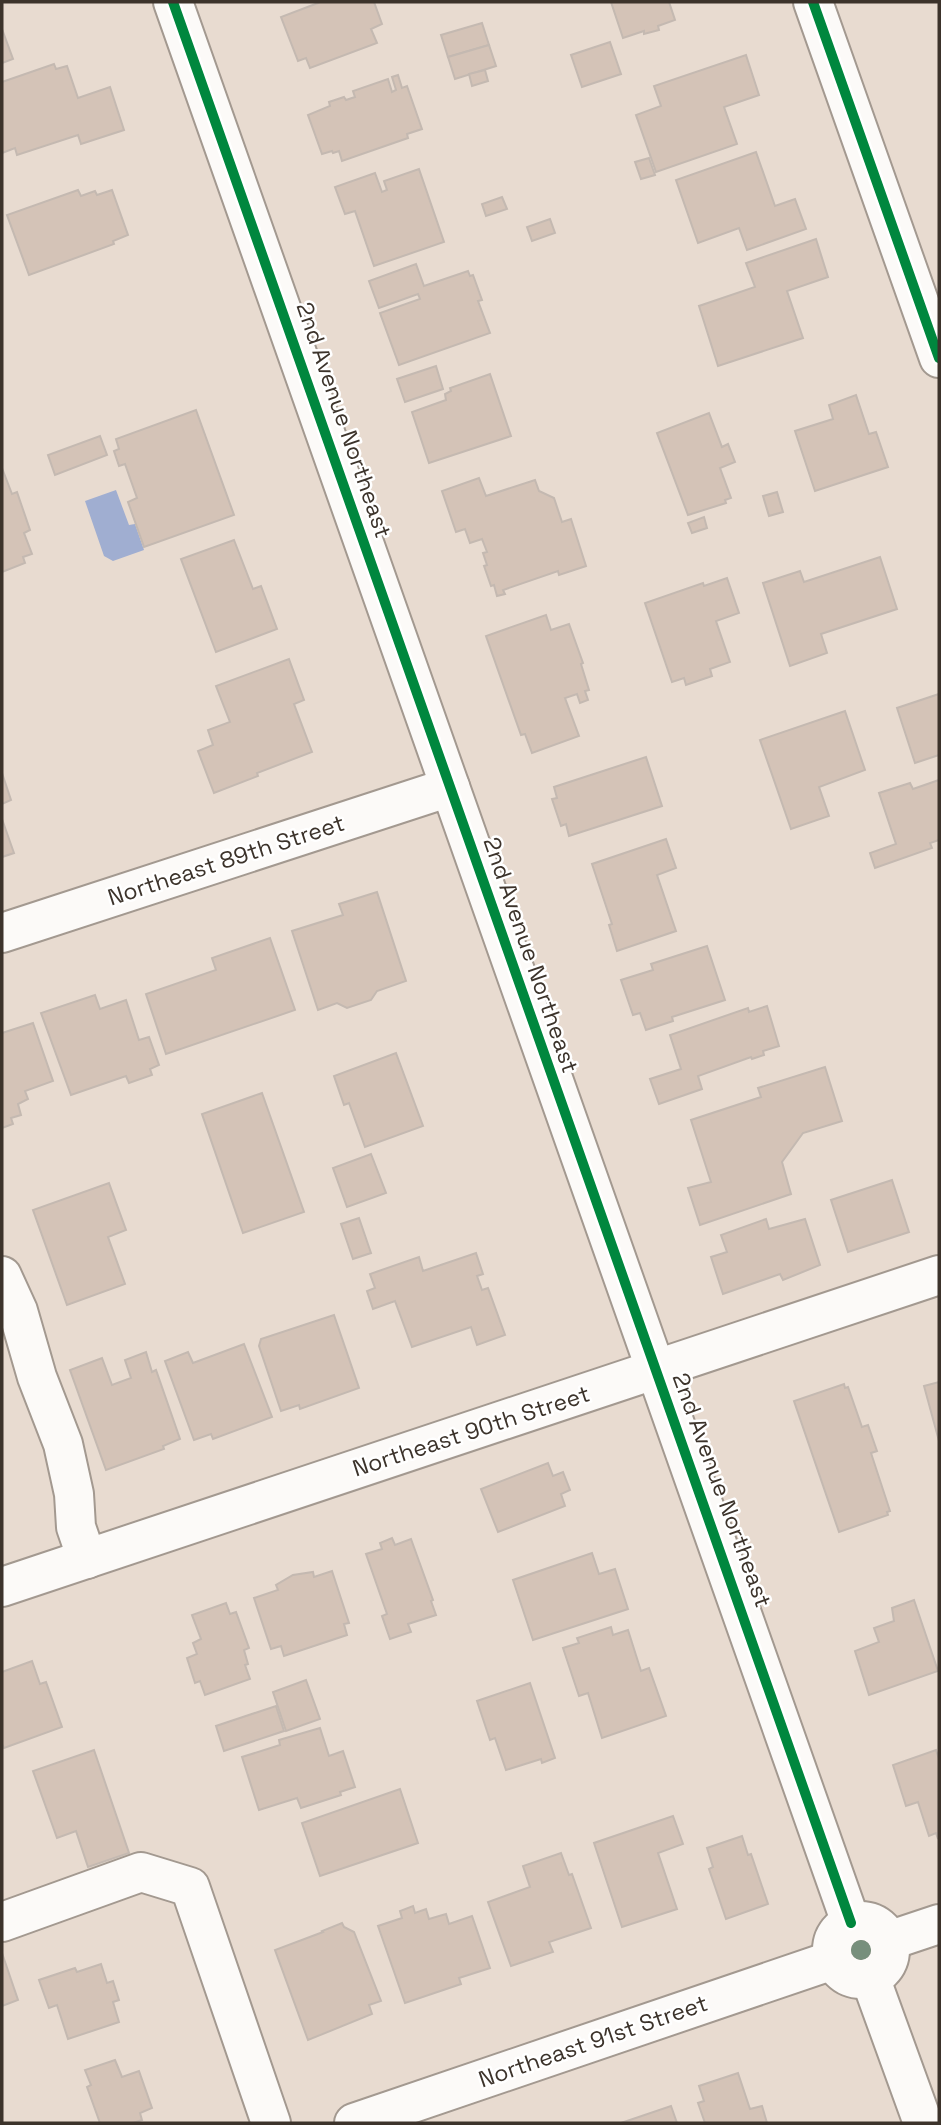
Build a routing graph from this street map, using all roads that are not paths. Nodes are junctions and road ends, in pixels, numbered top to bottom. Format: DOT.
graph roads {
  1 [pos="173,2"];
  2 [pos="813,2"];
  3 [pos="939,358"];
  4 [pos="450,787"];
  5 [pos="2,933"];
  6 [pos="939,1275"];
  7 [pos="2,1276"];
  8 [pos="656,1369"];
  9 [pos="87,1559"];
  10 [pos="2,1587"];
  11 [pos="2,1922"];
  12 [pos="851,1923"];
  13 [pos="939,1924"];
  14 [pos="888,1941"];
  15 [pos="833,1959"];
  16 [pos="870,1977"];
  17 [pos="271,2123"];
  18 [pos="354,2123"];
  19 [pos="922,2123"];
  1 -- 4 [label="street, 2nd Avenue Northeast"];
  2 -- 3 [label="street"];
  4 -- 5 [label="street, Northeast 89th Street"];
  4 -- 8 [label="street, 2nd Avenue Northeast"];
  6 -- 8 [label="street, Northeast 90th Street"];
  7 -- 9 [label="street"];
  8 -- 9 [label="street, Northeast 90th Street"];
  8 -- 12 [label="street, 2nd Avenue Northeast"];
  9 -- 10 [label="street, Northeast 90th Street"];
  11 -- 17 [label="street"];
  12 -- 14 [label="street"];
  12 -- 15 [label="street"];
  13 -- 14 [label="street"];
  14 -- 16 [label="street"];
  15 -- 16 [label="street"];
  15 -- 18 [label="street, Northeast 91st Street"];
  16 -- 19 [label="street"];
}
